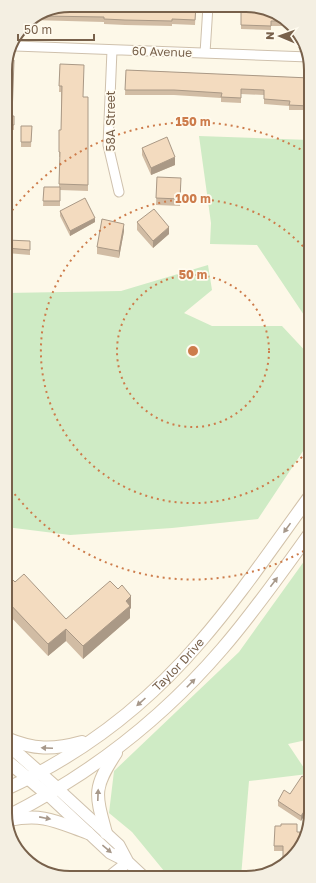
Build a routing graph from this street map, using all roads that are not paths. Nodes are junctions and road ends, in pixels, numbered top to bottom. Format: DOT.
graph roads {
  1 [pos="208,12"];
  2 [pos="17,46"];
  3 [pos="112,50"];
  4 [pos="205,53"];
  5 [pos="302,57"];
  6 [pos="119,192"];
  7 [pos="304,504"];
  8 [pos="304,541"];
  9 [pos="98,737"];
  10 [pos="12,740"];
  11 [pos="121,746"];
  12 [pos="12,748"];
  13 [pos="12,765"];
  14 [pos="40,773"];
  15 [pos="29,779"];
  16 [pos="12,786"];
  17 [pos="58,789"];
  18 [pos="48,795"];
  19 [pos="12,814"];
  20 [pos="13,820"];
  21 [pos="106,832"];
  22 [pos="88,833"];
  23 [pos="128,862"];
  24 [pos="117,871"];
  25 [pos="138,871"];
  1 -- 4 [label="street"];
  2 -- 3 [label="street, 60 Avenue"];
  3 -- 4 [label="street, 60 Avenue"];
  3 -- 6 [label="street, 58A Street"];
  4 -- 5 [label="street, 60 Avenue"];
  7 -- 9 [label="main road, Taylor Drive, one-way"];
  11 -- 8 [label="main road, Taylor Drive, one-way"];
  9 -- 10 [label="main road, one-way"];
  9 -- 14 [label="main road, Taylor Drive"];
  11 -- 17 [label="main road, Taylor Drive"];
  21 -- 11 [label="main road, one-way"];
  12 -- 14 [label="main road"];
  13 -- 15 [label="main road"];
  14 -- 15 [label="main road, Taylor Drive"];
  14 -- 17 [label="main road"];
  15 -- 16 [label="main road, Taylor Drive"];
  15 -- 18 [label="main road"];
  17 -- 18 [label="main road, Taylor Drive"];
  17 -- 21 [label="street"];
  18 -- 19 [label="main road, Taylor Drive"];
  18 -- 22 [label="street"];
  20 -- 22 [label="main road, one-way"];
  21 -- 23 [label="street"];
  22 -- 23 [label="street, one-way"];
  23 -- 24 [label="street"];
  23 -- 25 [label="street"];
}
